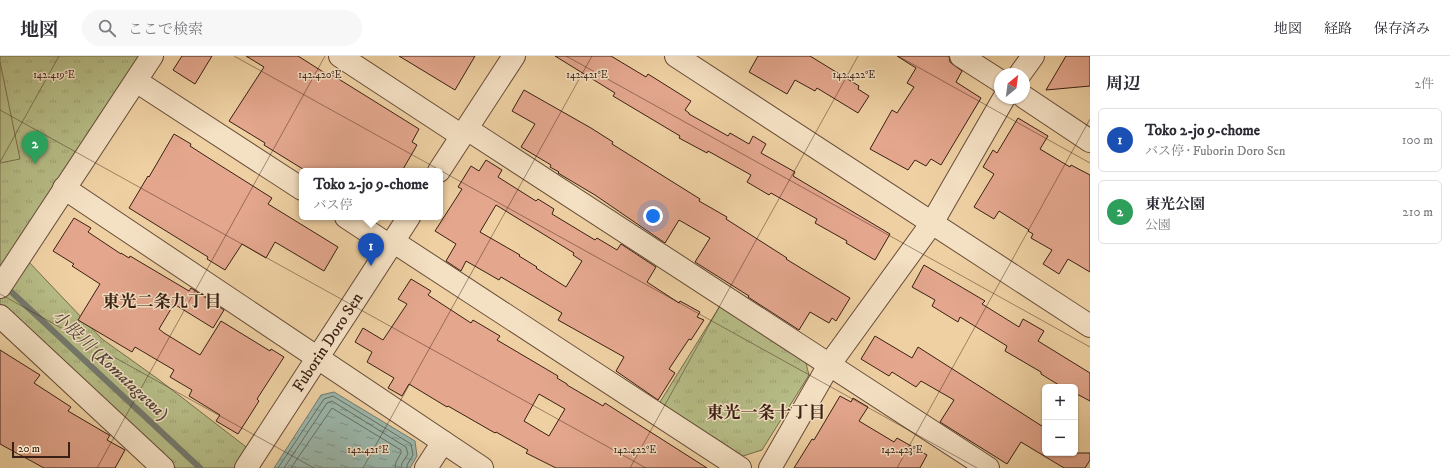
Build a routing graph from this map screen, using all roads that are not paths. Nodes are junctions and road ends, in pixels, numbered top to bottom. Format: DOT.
graph roads {
  1 [pos="152,56"];
  2 [pos="340,56"];
  3 [pos="514,56"];
  4 [pos="676,56"];
  5 [pos="961,56"];
  6 [pos="1033,56"];
  7 [pos="1024,68"];
  8 [pos="994,77"];
  9 [pos="136,81"];
  10 [pos="1030,101"];
  11 [pos="1001,104"];
  12 [pos="464,132"];
  13 [pos="1090,141"];
  14 [pos="441,168"];
  15 [pos="299,187"];
  16 [pos="64,188"];
  17 [pos="351,220"];
  18 [pos="408,220"];
  19 [pos="932,222"];
  20 [pos="392,244"];
  21 [pos="4,281"];
  22 [pos="0,316"];
  23 [pos="1090,326"];
  24 [pos="318,358"];
  25 [pos="830,365"];
  26 [pos="443,442"];
  27 [pos="163,468"];
  28 [pos="246,468"];
  29 [pos="426,468"];
  30 [pos="482,468"];
  31 [pos="740,468"];
  32 [pos="770,468"];
  33 [pos="988,468"];
  1 -- 9 [label="street"];
  2 -- 12 [label="street"];
  3 -- 12 [label="street"];
  4 -- 19 [label="street"];
  5 -- 8 [label="street"];
  6 -- 7 [label="street"];
  9 -- 15 [label="street"];
  9 -- 16 [label="street"];
  10 -- 13 [label="street"];
  11 -- 19 [label="street"];
  12 -- 14 [label="street"];
  12 -- 25 [label="street"];
  16 -- 21 [label="street"];
  16 -- 24 [label="street"];
  17 -- 20 [label="street"];
  18 -- 20 [label="street, Fuborin Doro Sen"];
  19 -- 23 [label="street"];
  19 -- 25 [label="street"];
  20 -- 24 [label="street, Fuborin Doro Sen"];
  20 -- 31 [label="street"];
  22 -- 27 [label="street"];
  24 -- 26 [label="street"];
  24 -- 28 [label="street, Fuborin Doro Sen"];
  25 -- 32 [label="street"];
  25 -- 33 [label="street"];
  26 -- 29 [label="street"];
  26 -- 30 [label="street"];
}
